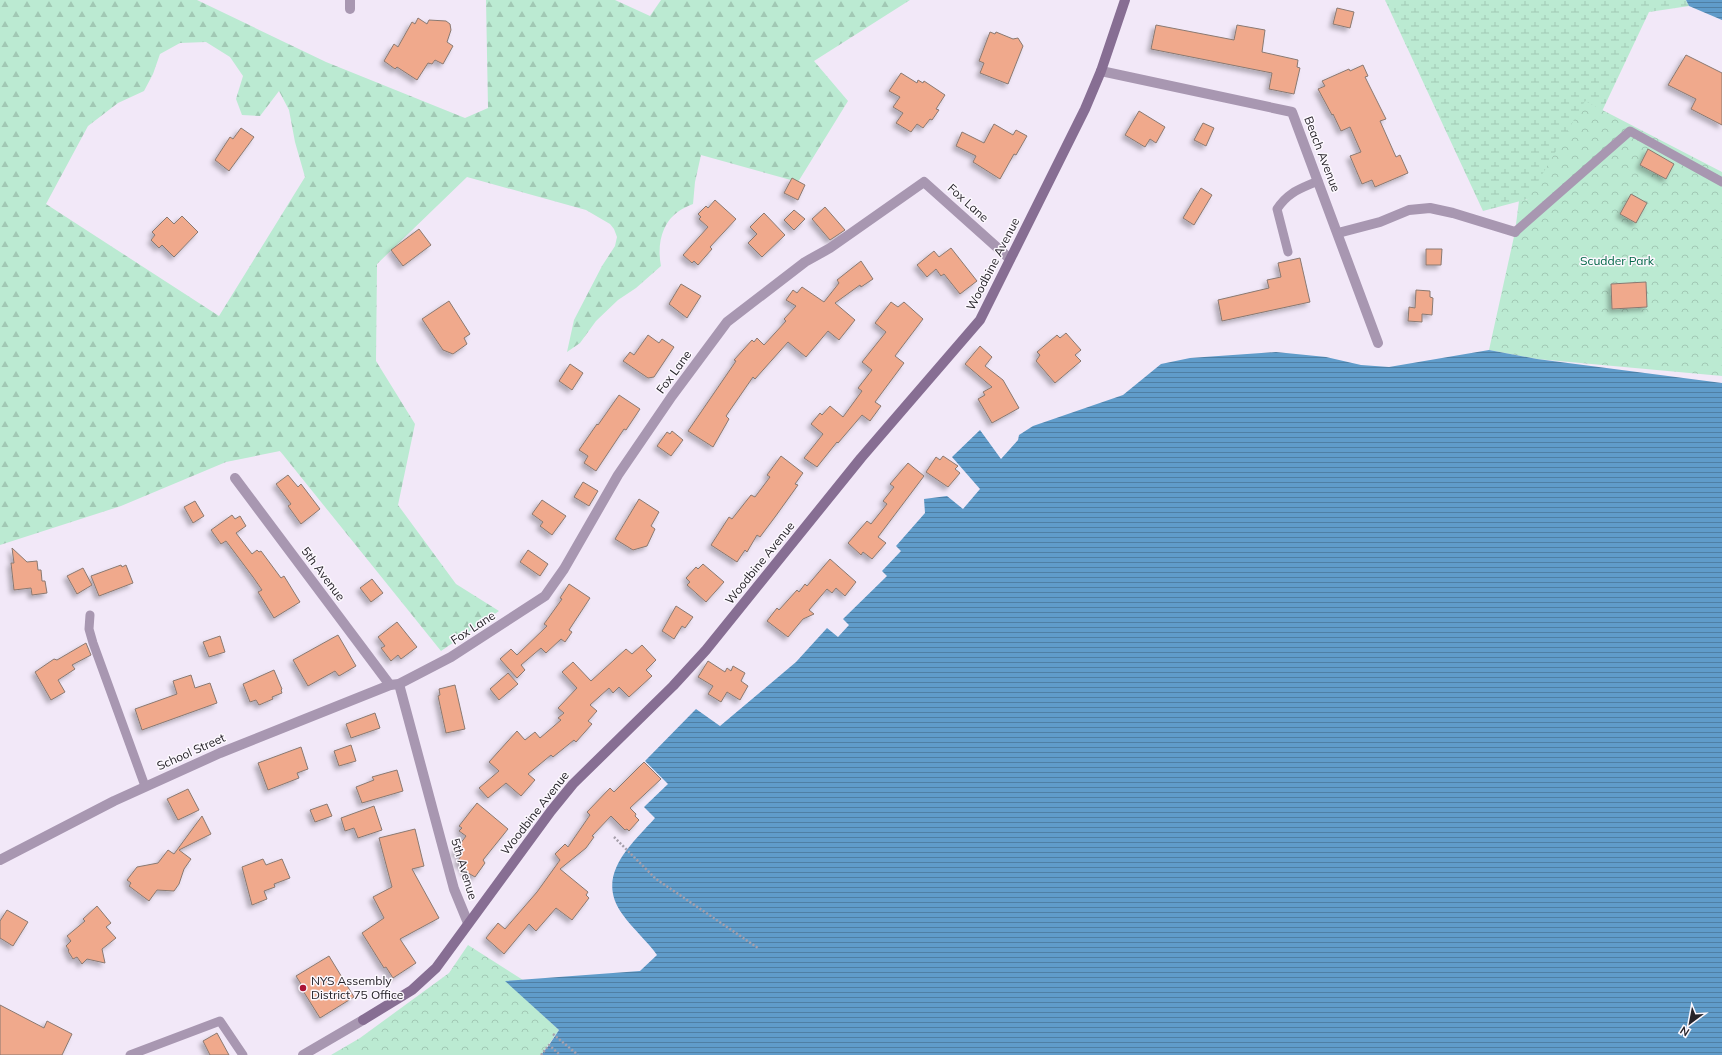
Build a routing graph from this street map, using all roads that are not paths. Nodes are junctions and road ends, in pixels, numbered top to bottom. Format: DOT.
graph roads {
  1 [pos="1125,0"];
  2 [pos="1101,71"];
  3 [pos="1318,181"];
  4 [pos="1722,182"];
  5 [pos="1515,232"];
  6 [pos="1338,233"];
  7 [pos="1288,252"];
  8 [pos="1010,259"];
  9 [pos="1378,343"];
  10 [pos="235,478"];
  11 [pos="90,615"];
  12 [pos="394,684"];
  13 [pos="145,786"];
  14 [pos="0,860"];
  15 [pos="468,923"];
  16 [pos="363,1020"];
  17 [pos="130,1055"];
  18 [pos="243,1055"];
  19 [pos="303,1055"];
  1 -- 2 [label="main road, Woodbine Avenue"];
  2 -- 3 [label="street, Beach Avenue"];
  2 -- 8 [label="main road, Woodbine Avenue"];
  3 -- 6 [label="street, Beach Avenue"];
  3 -- 7 [label="lane"];
  4 -- 5 [label="lane"];
  5 -- 6 [label="street"];
  6 -- 9 [label="street, Beach Avenue"];
  8 -- 12 [label="street, Fox Lane"];
  8 -- 15 [label="main road, Woodbine Avenue"];
  10 -- 12 [label="street, 5th Avenue"];
  11 -- 13 [label="lane"];
  12 -- 13 [label="street, School Street"];
  12 -- 15 [label="street, 5th Avenue"];
  13 -- 14 [label="street, School Street"];
  15 -- 16 [label="main road, Woodbine Avenue"];
  16 -- 19 [label="street, Woodbine Avenue"];
  17 -- 18 [label="lane"];
}
